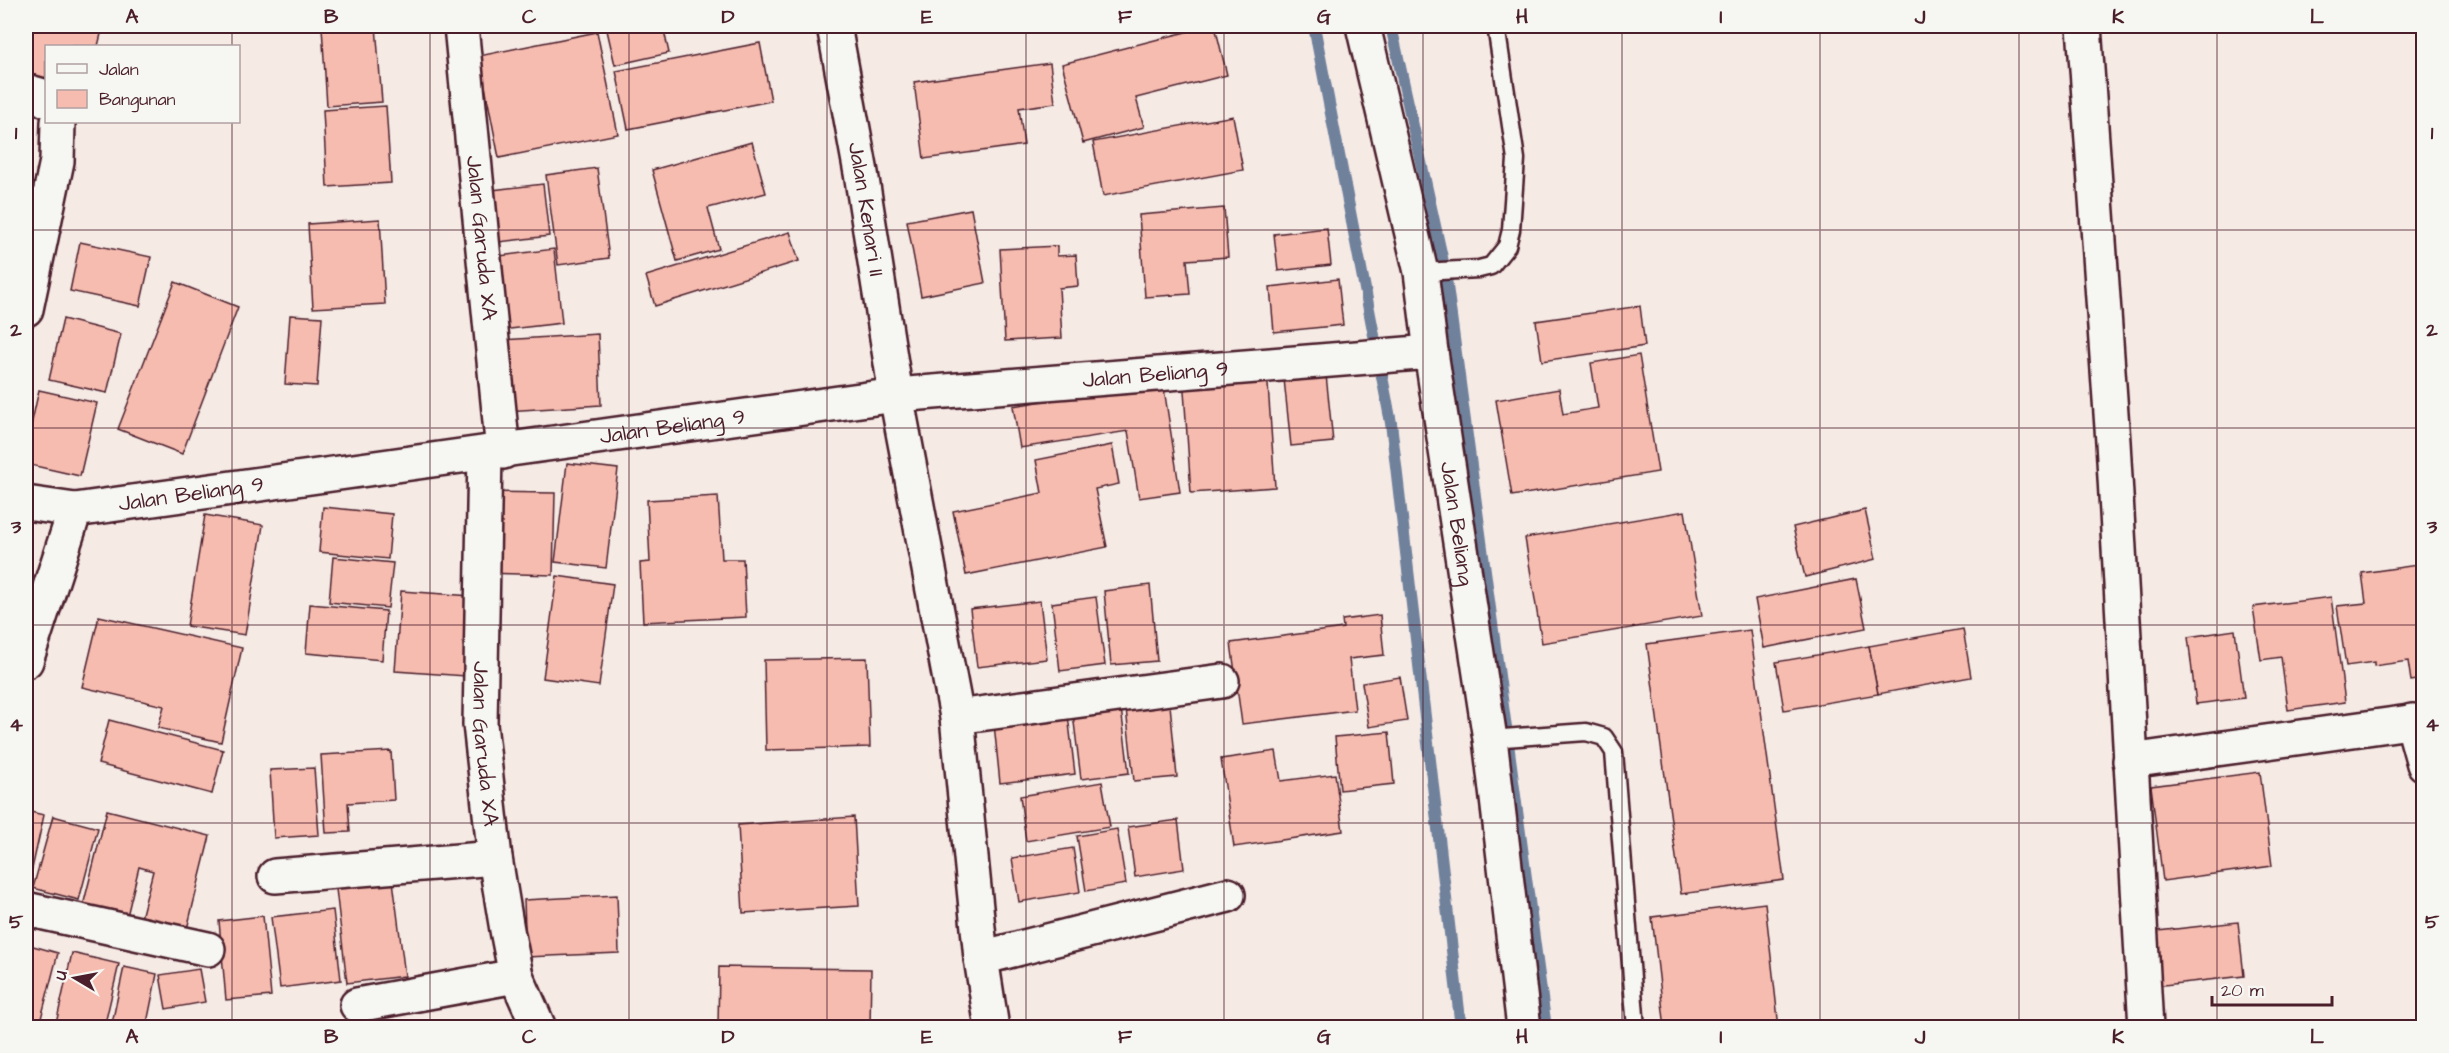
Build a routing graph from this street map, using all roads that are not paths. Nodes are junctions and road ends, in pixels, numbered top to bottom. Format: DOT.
graph roads {
  1 [pos="461,26"];
  2 [pos="834,26"];
  3 [pos="1363,26"];
  4 [pos="1496,26"];
  5 [pos="2084,26"];
  6 [pos="26,92"];
  7 [pos="45,99"];
  8 [pos="58,123"];
  9 [pos="1421,272"];
  10 [pos="26,309"];
  11 [pos="1431,352"];
  12 [pos="896,395"];
  13 [pos="494,452"];
  14 [pos="26,503"];
  15 [pos="75,510"];
  16 [pos="26,661"];
  17 [pos="1222,681"];
  18 [pos="957,717"];
  19 [pos="2418,720"];
  20 [pos="1490,739"];
  21 [pos="2130,761"];
  22 [pos="2424,764"];
  23 [pos="495,858"];
  24 [pos="274,876"];
  25 [pos="1228,895"];
  26 [pos="26,909"];
  27 [pos="208,949"];
  28 [pos="981,958"];
  29 [pos="516,976"];
  30 [pos="357,1005"];
  31 [pos="539,1028"];
  32 [pos="992,1028"];
  33 [pos="1524,1028"];
  34 [pos="1636,1028"];
  35 [pos="2146,1028"];
  1 -- 13 [label="street, Jalan Garuda XA"];
  2 -- 12 [label="street, Jalan Kenari II"];
  3 -- 9 [label="street, Jalan Beliang"];
  4 -- 9 [label="lane"];
  5 -- 21 [label="street"];
  6 -- 7 [label="street"];
  8 -- 10 [label="street"];
  9 -- 11 [label="street, Jalan Beliang"];
  11 -- 12 [label="street, Jalan Beliang 9"];
  11 -- 20 [label="street, Jalan Beliang"];
  12 -- 13 [label="street, Jalan Beliang 9"];
  12 -- 18 [label="street, Jalan Kenari II"];
  13 -- 15 [label="street, Jalan Beliang 9"];
  13 -- 23 [label="street, Jalan Garuda XA"];
  14 -- 15 [label="street, Jalan Beliang 9"];
  15 -- 16 [label="street"];
  17 -- 18 [label="street"];
  18 -- 28 [label="street, Jalan Kenari II"];
  19 -- 21 [label="street"];
  19 -- 22 [label="street"];
  20 -- 33 [label="street, Jalan Beliang"];
  20 -- 34 [label="lane"];
  21 -- 35 [label="street"];
  23 -- 24 [label="street"];
  23 -- 29 [label="street, Jalan Garuda XA"];
  25 -- 28 [label="street"];
  26 -- 27 [label="street"];
  28 -- 32 [label="street, Jalan Kenari II"];
  29 -- 30 [label="street"];
  29 -- 31 [label="street, Jalan Garuda XA"];
}
